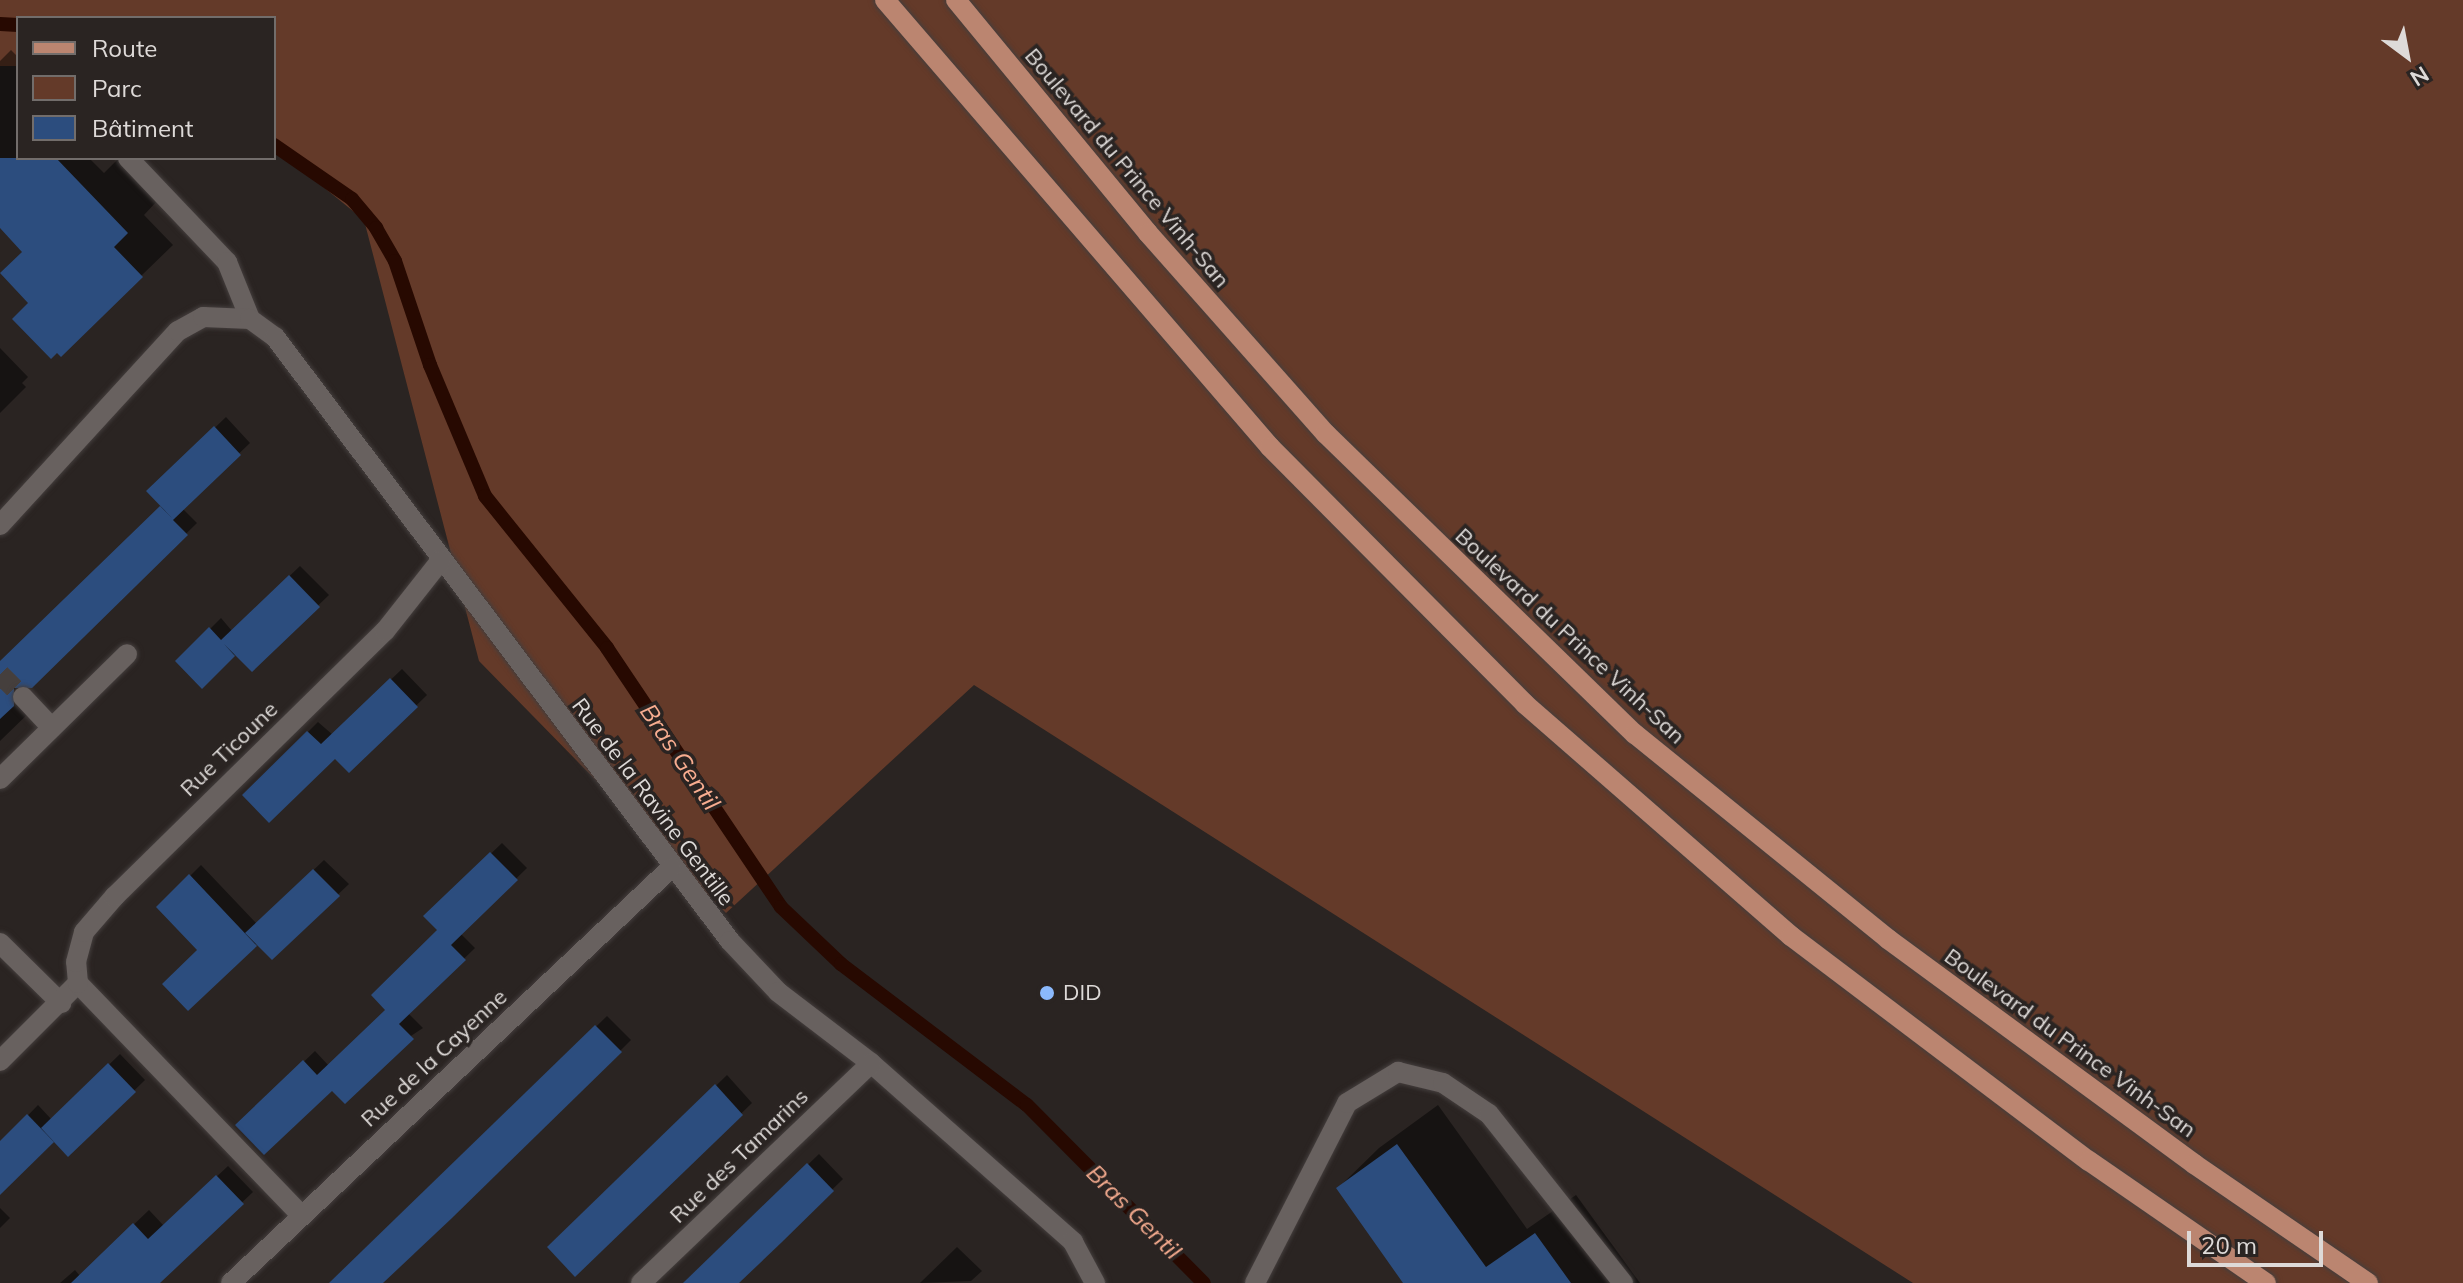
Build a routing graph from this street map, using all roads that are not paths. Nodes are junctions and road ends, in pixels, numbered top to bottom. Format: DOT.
graph roads {
  1 [pos="885,0"];
  2 [pos="956,0"];
  3 [pos="130,160"];
  4 [pos="250,319"];
  5 [pos="0,525"];
  6 [pos="441,560"];
  7 [pos="127,654"];
  8 [pos="23,697"];
  9 [pos="52,728"];
  10 [pos="0,779"];
  11 [pos="671,868"];
  12 [pos="0,943"];
  13 [pos="78,983"];
  14 [pos="61,1003"];
  15 [pos="0,1061"];
  16 [pos="871,1063"];
  17 [pos="302,1216"];
  18 [pos="1257,1280"];
  19 [pos="231,1283"];
  20 [pos="641,1283"];
  21 [pos="1095,1283"];
  22 [pos="1623,1283"];
  23 [pos="2266,1283"];
  24 [pos="2368,1283"];
  1 -- 23 [label="main road"];
  2 -- 24 [label="main road, Boulevard du Prince Vinh-San"];
  3 -- 4 [label="street"];
  4 -- 5 [label="street"];
  4 -- 6 [label="street, Rue de la Ravine Gentille"];
  6 -- 11 [label="street, Rue de la Ravine Gentille"];
  6 -- 13 [label="street, Rue Ticoune"];
  7 -- 9 [label="street"];
  8 -- 9 [label="street"];
  9 -- 10 [label="street"];
  11 -- 16 [label="street, Rue de la Ravine Gentille"];
  11 -- 17 [label="street, Rue de la Cayenne"];
  12 -- 14 [label="street"];
  13 -- 14 [label="street"];
  13 -- 17 [label="street"];
  14 -- 15 [label="street"];
  16 -- 20 [label="street, Rue des Tamarins"];
  16 -- 21 [label="street, Rue de la Ravine Gentille"];
  17 -- 19 [label="street, Rue de la Cayenne"];
  18 -- 22 [label="street"];
}
